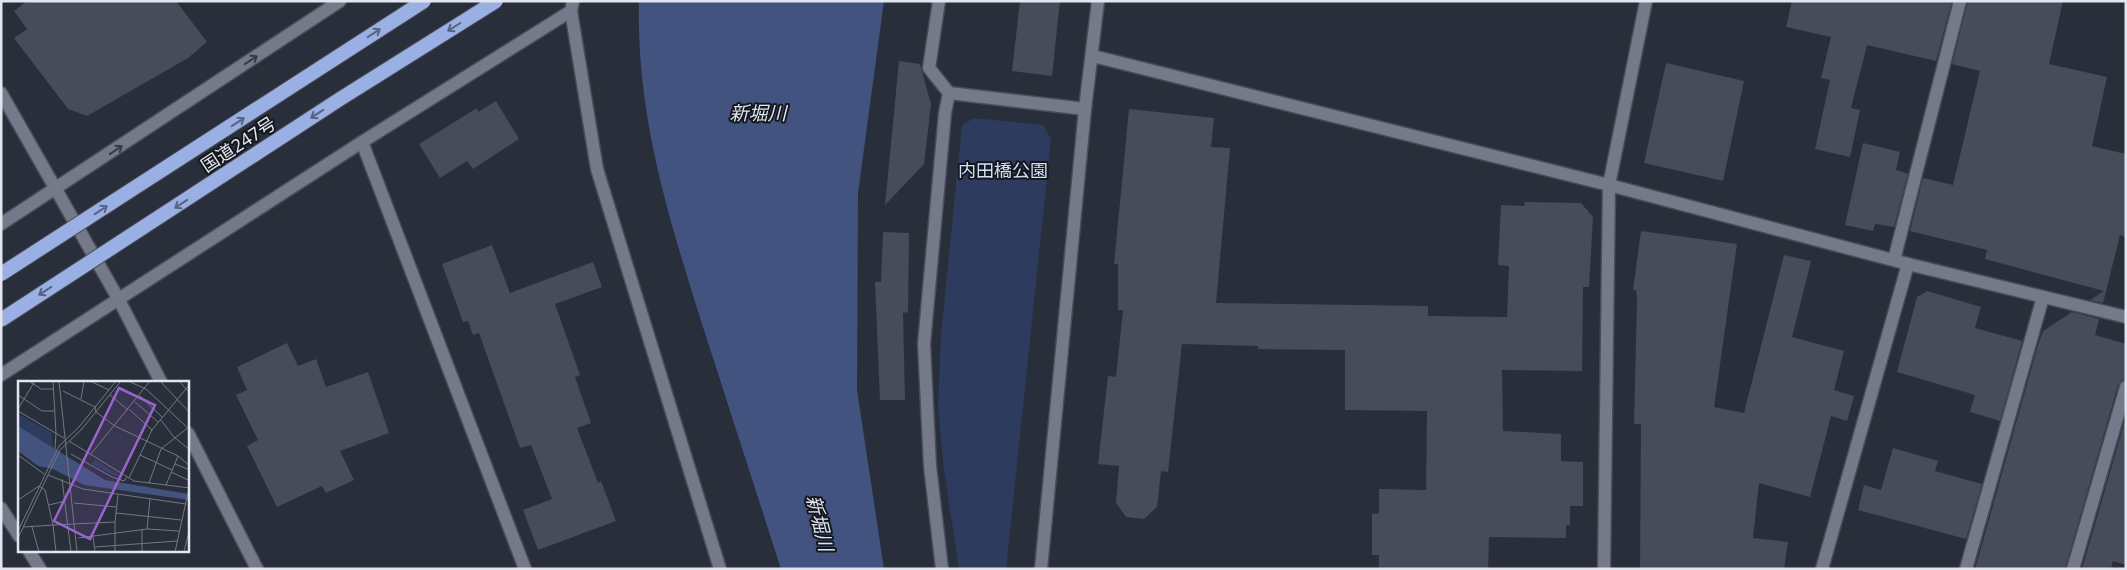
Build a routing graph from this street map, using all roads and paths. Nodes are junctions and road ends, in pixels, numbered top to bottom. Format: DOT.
graph roads {
  1 [pos="340,1"];
  2 [pos="424,1"];
  3 [pos="496,1"];
  4 [pos="938,1"];
  5 [pos="1098,1"];
  6 [pos="1646,1"];
  7 [pos="1960,1"];
  8 [pos="323,5"];
  9 [pos="572,6"];
  10 [pos="1093,56"];
  11 [pos="1,93"];
  12 [pos="949,93"];
  13 [pos="1085,109"];
  14 [pos="362,142"];
  15 [pos="1609,185"];
  16 [pos="56,190"];
  17 [pos="1,224"];
  18 [pos="1894,260"];
  19 [pos="1908,264"];
  20 [pos="1,274"];
  21 [pos="2043,297"];
  22 [pos="119,300"];
  23 [pos="2126,317"];
  24 [pos="1,320"];
  25 [pos="1,375"];
  26 [pos="160,381"];
  27 [pos="2126,387"];
  28 [pos="189,435"];
  29 [pos="1,508"];
  30 [pos="18,534"];
  31 [pos="30,552"];
  32 [pos="40,569"];
  33 [pos="258,569"];
  34 [pos="525,569"];
  35 [pos="720,569"];
  36 [pos="942,569"];
  37 [pos="1041,569"];
  38 [pos="1604,569"];
  39 [pos="1822,569"];
  40 [pos="1966,569"];
  41 [pos="2074,569"];
  1 -- 8 [label="street"];
  20 -- 2 [label="highway, 国道247号, one-way, bridge"];
  3 -- 24 [label="highway, 国道247号, one-way, bridge"];
  4 -- 12 [label="street"];
  5 -- 10 [label="street"];
  6 -- 15 [label="street"];
  7 -- 18 [label="street"];
  16 -- 8 [label="street, one-way"];
  9 -- 14 [label="street"];
  9 -- 35 [label="street"];
  10 -- 13 [label="street"];
  10 -- 15 [label="street"];
  11 -- 16 [label="street"];
  12 -- 13 [label="street"];
  12 -- 36 [label="street"];
  13 -- 37 [label="street"];
  14 -- 22 [label="street"];
  14 -- 34 [label="street"];
  15 -- 18 [label="street"];
  15 -- 38 [label="street"];
  16 -- 17 [label="street"];
  16 -- 22 [label="street"];
  18 -- 19 [label="street"];
  19 -- 21 [label="street"];
  19 -- 39 [label="street"];
  21 -- 23 [label="street"];
  21 -- 40 [label="street"];
  22 -- 25 [label="street"];
  22 -- 26 [label="street"];
  27 -- 41 [label="street"];
  28 -- 33 [label="street"];
  29 -- 30 [label="street"];
  31 -- 32 [label="street"];
}
